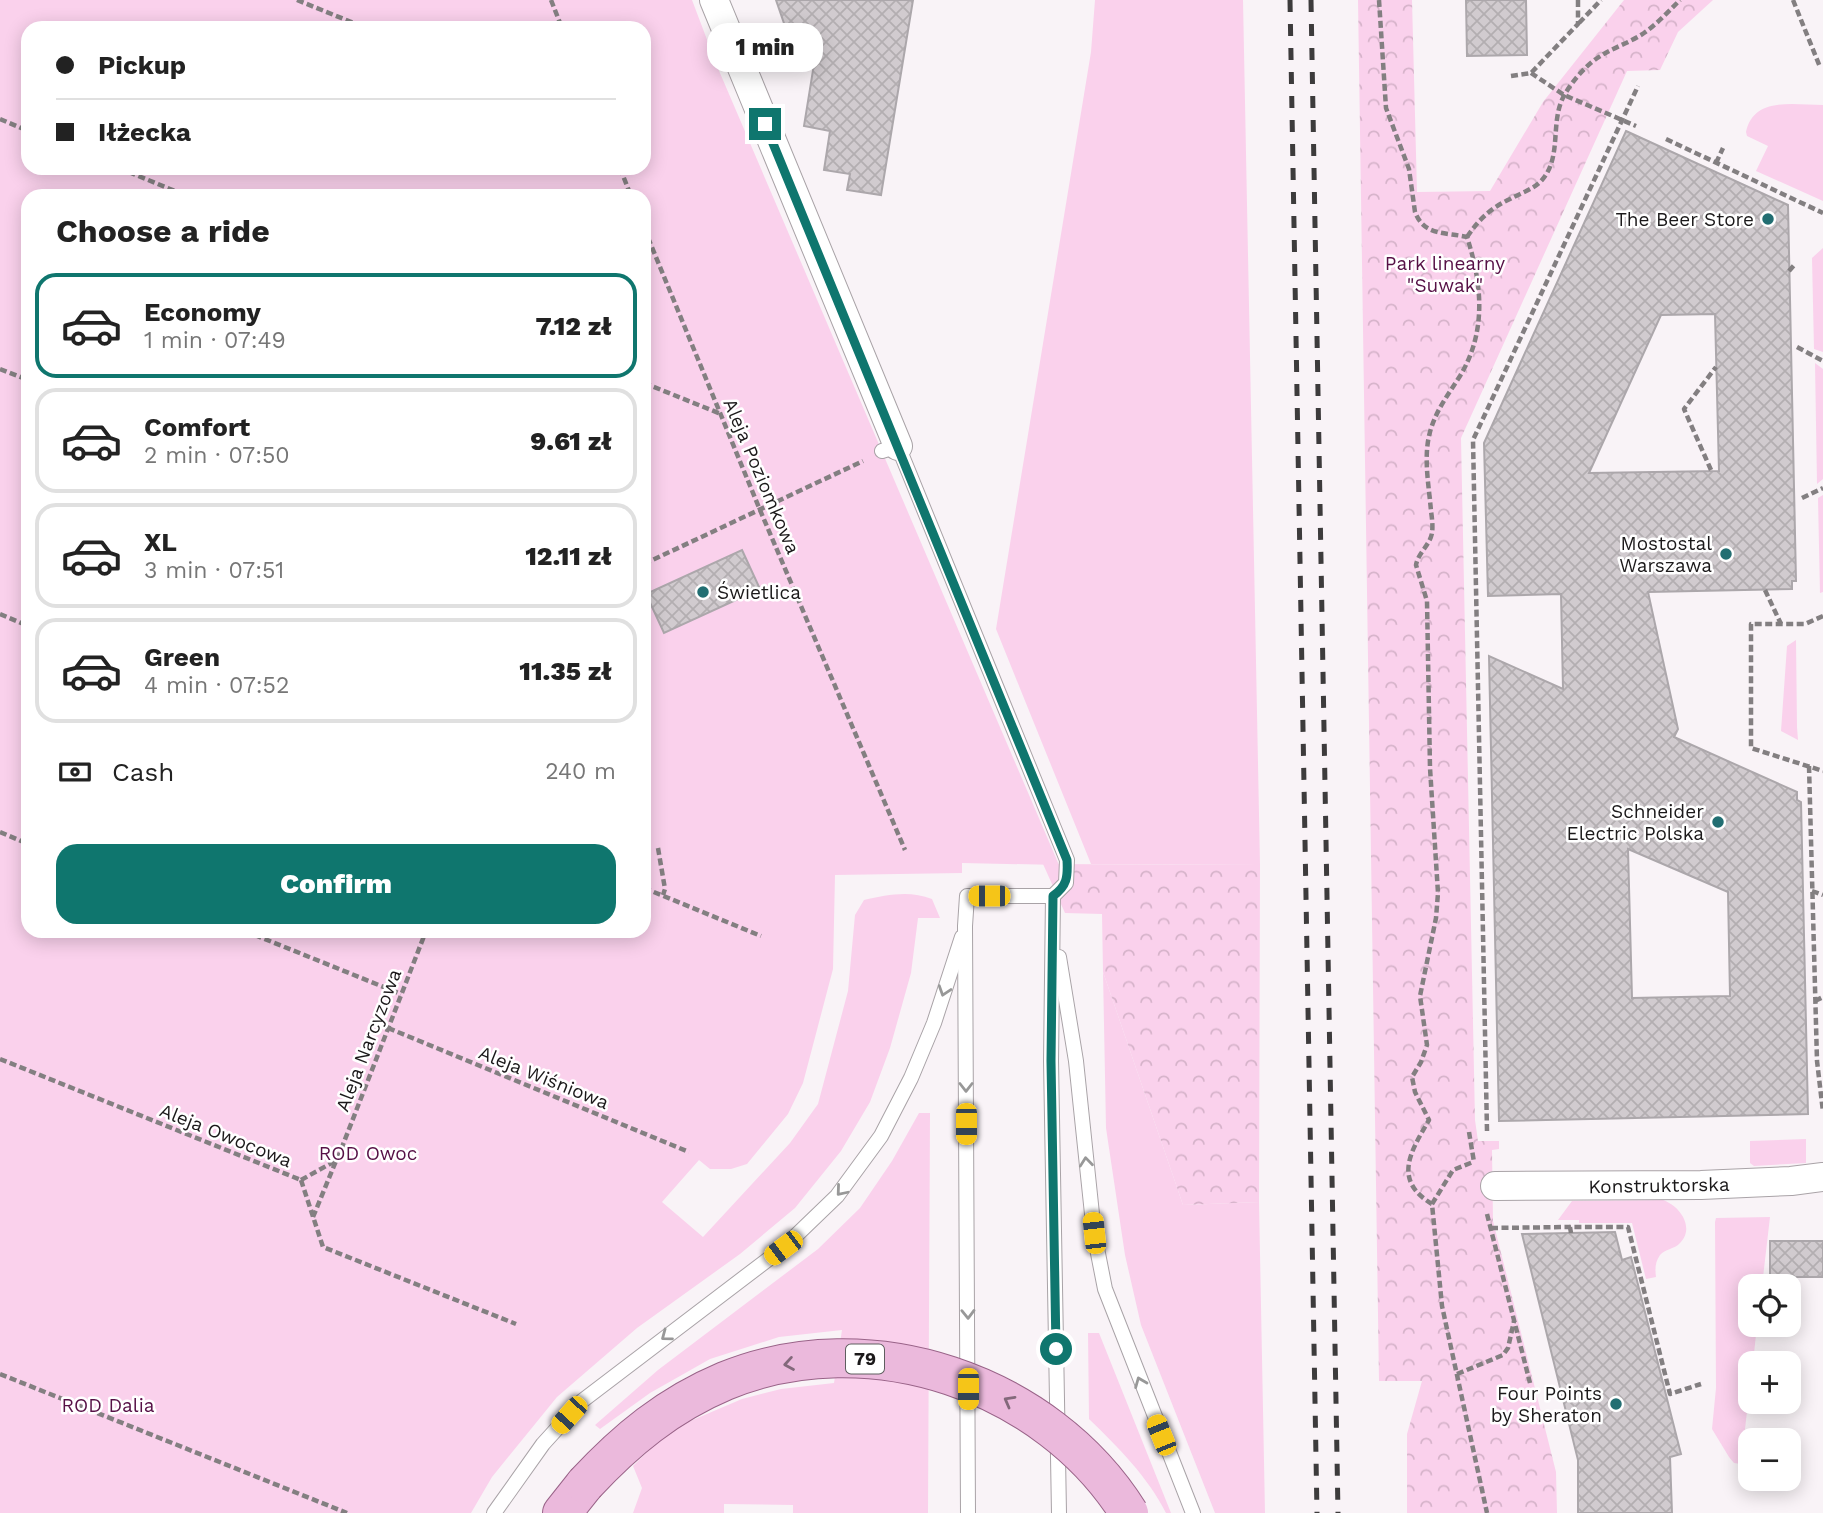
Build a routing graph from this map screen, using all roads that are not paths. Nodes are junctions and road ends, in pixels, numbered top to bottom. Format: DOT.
graph roads {
  1 [pos="714,0"];
  2 [pos="890,449"];
  3 [pos="1053,896"];
  4 [pos="1053,920"];
  5 [pos="965,926"];
  6 [pos="1823,1177"];
  7 [pos="1494,1186"];
  8 [pos="574,1498"];
  9 [pos="494,1513"];
  10 [pos="968,1513"];
  11 [pos="1059,1513"];
  12 [pos="1129,1513"];
  13 [pos="1193,1513"];
  1 -- 2 [label="street"];
  2 -- 3 [label="lane"];
  3 -- 4 [label="lane"];
  3 -- 5 [label="lane"];
  4 -- 11 [label="lane"];
  13 -- 4 [label="lane, one-way"];
  5 -- 9 [label="lane, one-way"];
  5 -- 10 [label="lane, one-way"];
  6 -- 7 [label="street, Konstruktorska"];
  12 -- 8 [label="main road, 79, one-way, bridge"];
}
